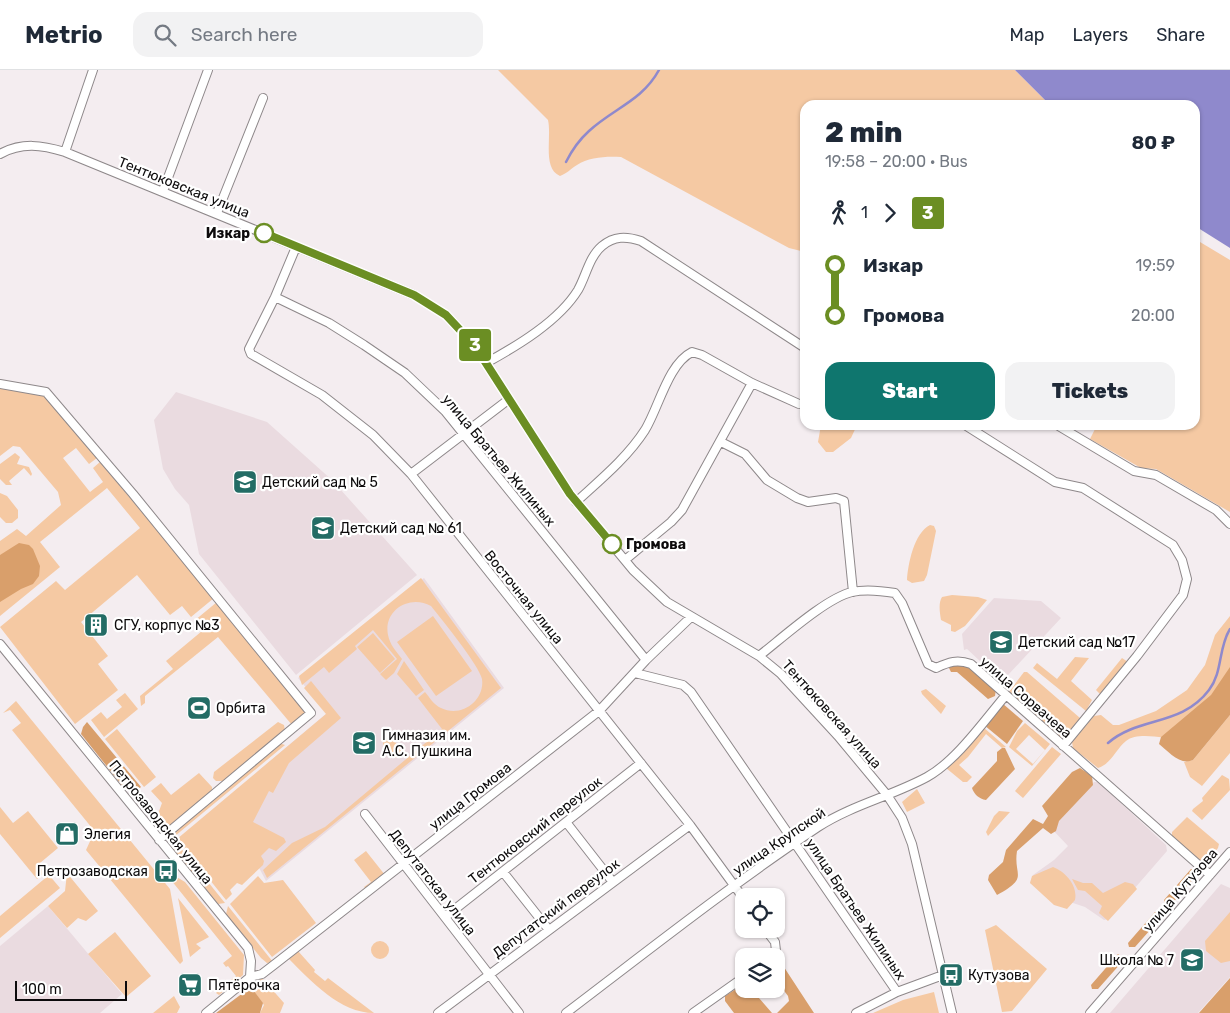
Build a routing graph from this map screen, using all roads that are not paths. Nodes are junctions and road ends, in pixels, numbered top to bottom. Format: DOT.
graph roads {
  1 [pos="94,70"];
  2 [pos="208,70"];
  3 [pos="263,98"];
  4 [pos="65,152"];
  5 [pos="0,154"];
  6 [pos="163,191"];
  7 [pos="217,213"];
  8 [pos="296,247"];
  9 [pos="275,297"];
  10 [pos="800,345"];
  11 [pos="486,363"];
  12 [pos="752,383"];
  13 [pos="0,384"];
  14 [pos="508,400"];
  15 [pos="799,404"];
  16 [pos="973,430"];
  17 [pos="1065,430"];
  18 [pos="464,433"];
  19 [pos="721,442"];
  20 [pos="411,474"];
  21 [pos="576,502"];
  22 [pos="1230,524"];
  23 [pos="625,560"];
  24 [pos="853,592"];
  25 [pos="691,617"];
  26 [pos="0,644"];
  27 [pos="759,656"];
  28 [pos="646,660"];
  29 [pos="635,673"];
  30 [pos="1006,696"];
  31 [pos="599,711"];
  32 [pos="1063,746"];
  33 [pos="641,763"];
  34 [pos="887,795"];
  35 [pos="365,814"];
  36 [pos="566,822"];
  37 [pos="690,825"];
  38 [pos="159,840"];
  39 [pos="796,843"];
  40 [pos="1230,852"];
  41 [pos="404,864"];
  42 [pos="503,872"];
  43 [pos="1210,875"];
  44 [pos="612,881"];
  45 [pos="734,886"];
  46 [pos="445,918"];
  47 [pos="549,930"];
  48 [pos="489,975"];
  49 [pos="943,976"];
  50 [pos="250,977"];
  51 [pos="735,983"];
  52 [pos="897,992"];
  53 [pos="206,1013"];
  54 [pos="438,1013"];
  55 [pos="519,1013"];
  56 [pos="566,1013"];
  57 [pos="693,1013"];
  58 [pos="856,1013"];
  59 [pos="952,1013"];
  60 [pos="1090,1013"];
  1 -- 4 [label="street"];
  2 -- 6 [label="street"];
  3 -- 7 [label="street"];
  4 -- 5 [label="street, Тентюковская улица"];
  4 -- 6 [label="street, Тентюковская улица"];
  6 -- 7 [label="street, Тентюковская улица"];
  7 -- 8 [label="street, Тентюковская улица"];
  8 -- 9 [label="street"];
  8 -- 11 [label="street, Тентюковская улица"];
  9 -- 18 [label="street, улица Братьев Жилиных"];
  9 -- 20 [label="street, Восточная улица"];
  10 -- 11 [label="street"];
  11 -- 14 [label="street, Тентюковская улица"];
  12 -- 15 [label="street"];
  12 -- 19 [label="street"];
  12 -- 21 [label="street"];
  13 -- 38 [label="street"];
  14 -- 18 [label="street"];
  14 -- 21 [label="street, Тентюковская улица"];
  16 -- 32 [label="street"];
  17 -- 22 [label="street"];
  18 -- 20 [label="street"];
  18 -- 28 [label="street, улица Братьев Жилиных"];
  19 -- 23 [label="street"];
  19 -- 24 [label="street"];
  20 -- 31 [label="street, Восточная улица"];
  21 -- 23 [label="street, Тентюковская улица"];
  23 -- 25 [label="street, Тентюковская улица"];
  24 -- 27 [label="street, улица Сорвачева"];
  24 -- 30 [label="street, улица Сорвачева"];
  25 -- 27 [label="street, Тентюковская улица"];
  25 -- 28 [label="street, улица Громова"];
  26 -- 38 [label="street, Петрозаводская улица"];
  27 -- 34 [label="street, Тентюковская улица"];
  28 -- 29 [label="street, улица Громова"];
  29 -- 31 [label="street, улица Громова"];
  29 -- 39 [label="street, улица Братьев Жилиных"];
  30 -- 32 [label="street, улица Сорвачева"];
  30 -- 34 [label="street, улица Крупской"];
  31 -- 33 [label="street, Восточная улица"];
  31 -- 41 [label="street, улица Громова"];
  32 -- 43 [label="street, улица Сорвачева"];
  33 -- 36 [label="street, Тентюковский переулок"];
  33 -- 37 [label="street, Восточная улица"];
  34 -- 39 [label="street, улица Крупской"];
  34 -- 49 [label="street, Тентюковская улица"];
  35 -- 41 [label="street, Депутатская улица"];
  36 -- 42 [label="street, Тентюковский переулок"];
  36 -- 44 [label="street"];
  37 -- 44 [label="street, Депутатский переулок"];
  37 -- 45 [label="street, Восточная улица"];
  38 -- 50 [label="street, Петрозаводская улица"];
  39 -- 45 [label="street, улица Крупской"];
  39 -- 52 [label="street, улица Братьев Жилиных"];
  40 -- 43 [label="street, улица Кутузова"];
  41 -- 46 [label="street, Депутатская улица"];
  41 -- 50 [label="street, улица Громова"];
  42 -- 46 [label="street, Тентюковский переулок"];
  42 -- 47 [label="street"];
  43 -- 60 [label="street, улица Кутузова"];
  44 -- 47 [label="street, Депутатский переулок"];
  45 -- 56 [label="street, улица Крупской"];
  46 -- 48 [label="street, Депутатская улица"];
  47 -- 48 [label="street, Депутатский переулок"];
  48 -- 54 [label="street, Депутатский переулок"];
  48 -- 55 [label="street, Депутатская улица"];
  49 -- 52 [label="street"];
  49 -- 59 [label="street, Тентюковская улица"];
  50 -- 53 [label="street"];
  51 -- 57 [label="street"];
  52 -- 58 [label="street"];
}
